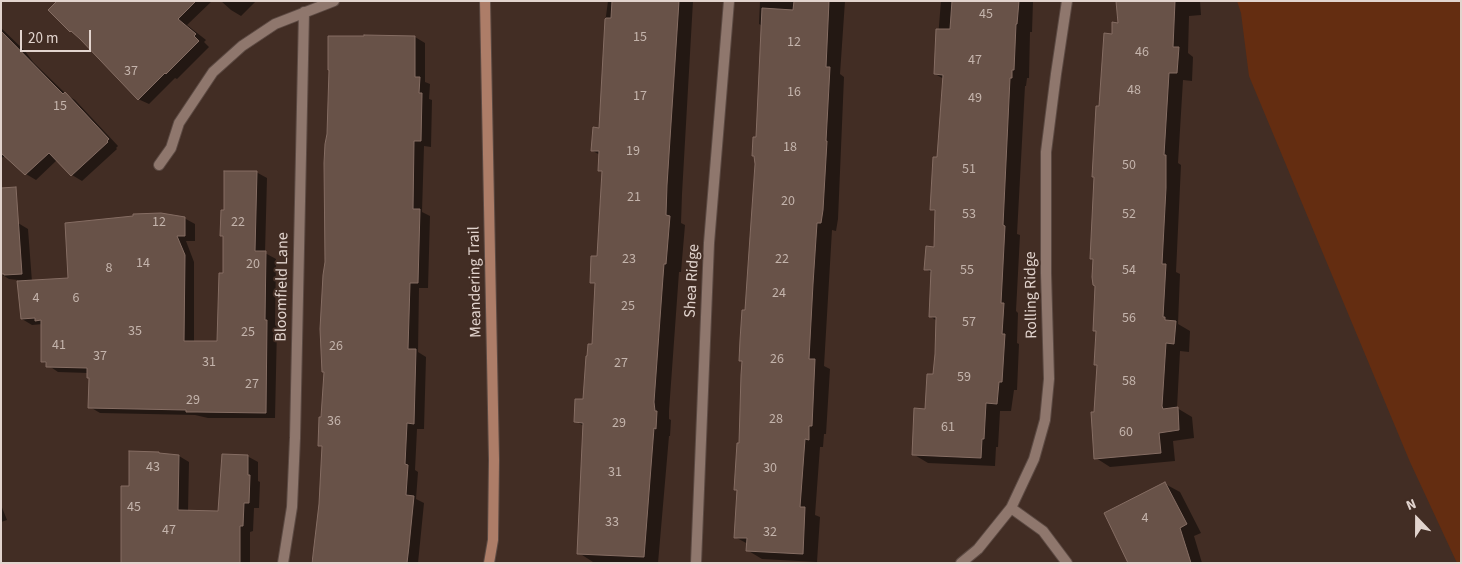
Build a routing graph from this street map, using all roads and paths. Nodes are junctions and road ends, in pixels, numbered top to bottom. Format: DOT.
graph roads {
  1 [pos="334,1"];
  2 [pos="485,1"];
  3 [pos="728,1"];
  4 [pos="1067,1"];
  5 [pos="304,12"];
  6 [pos="159,165"];
  7 [pos="1011,508"];
  8 [pos="283,563"];
  9 [pos="489,563"];
  10 [pos="696,563"];
  11 [pos="961,563"];
  12 [pos="1067,563"];
  1 -- 5 [label="street"];
  2 -- 9 [label="street, Meandering Trail"];
  3 -- 10 [label="street, Shea Ridge"];
  4 -- 7 [label="street, Rolling Ridge"];
  5 -- 6 [label="street"];
  5 -- 8 [label="street, Bloomfield Lane"];
  7 -- 11 [label="street, Rolling Ridge"];
  7 -- 12 [label="street"];
}
